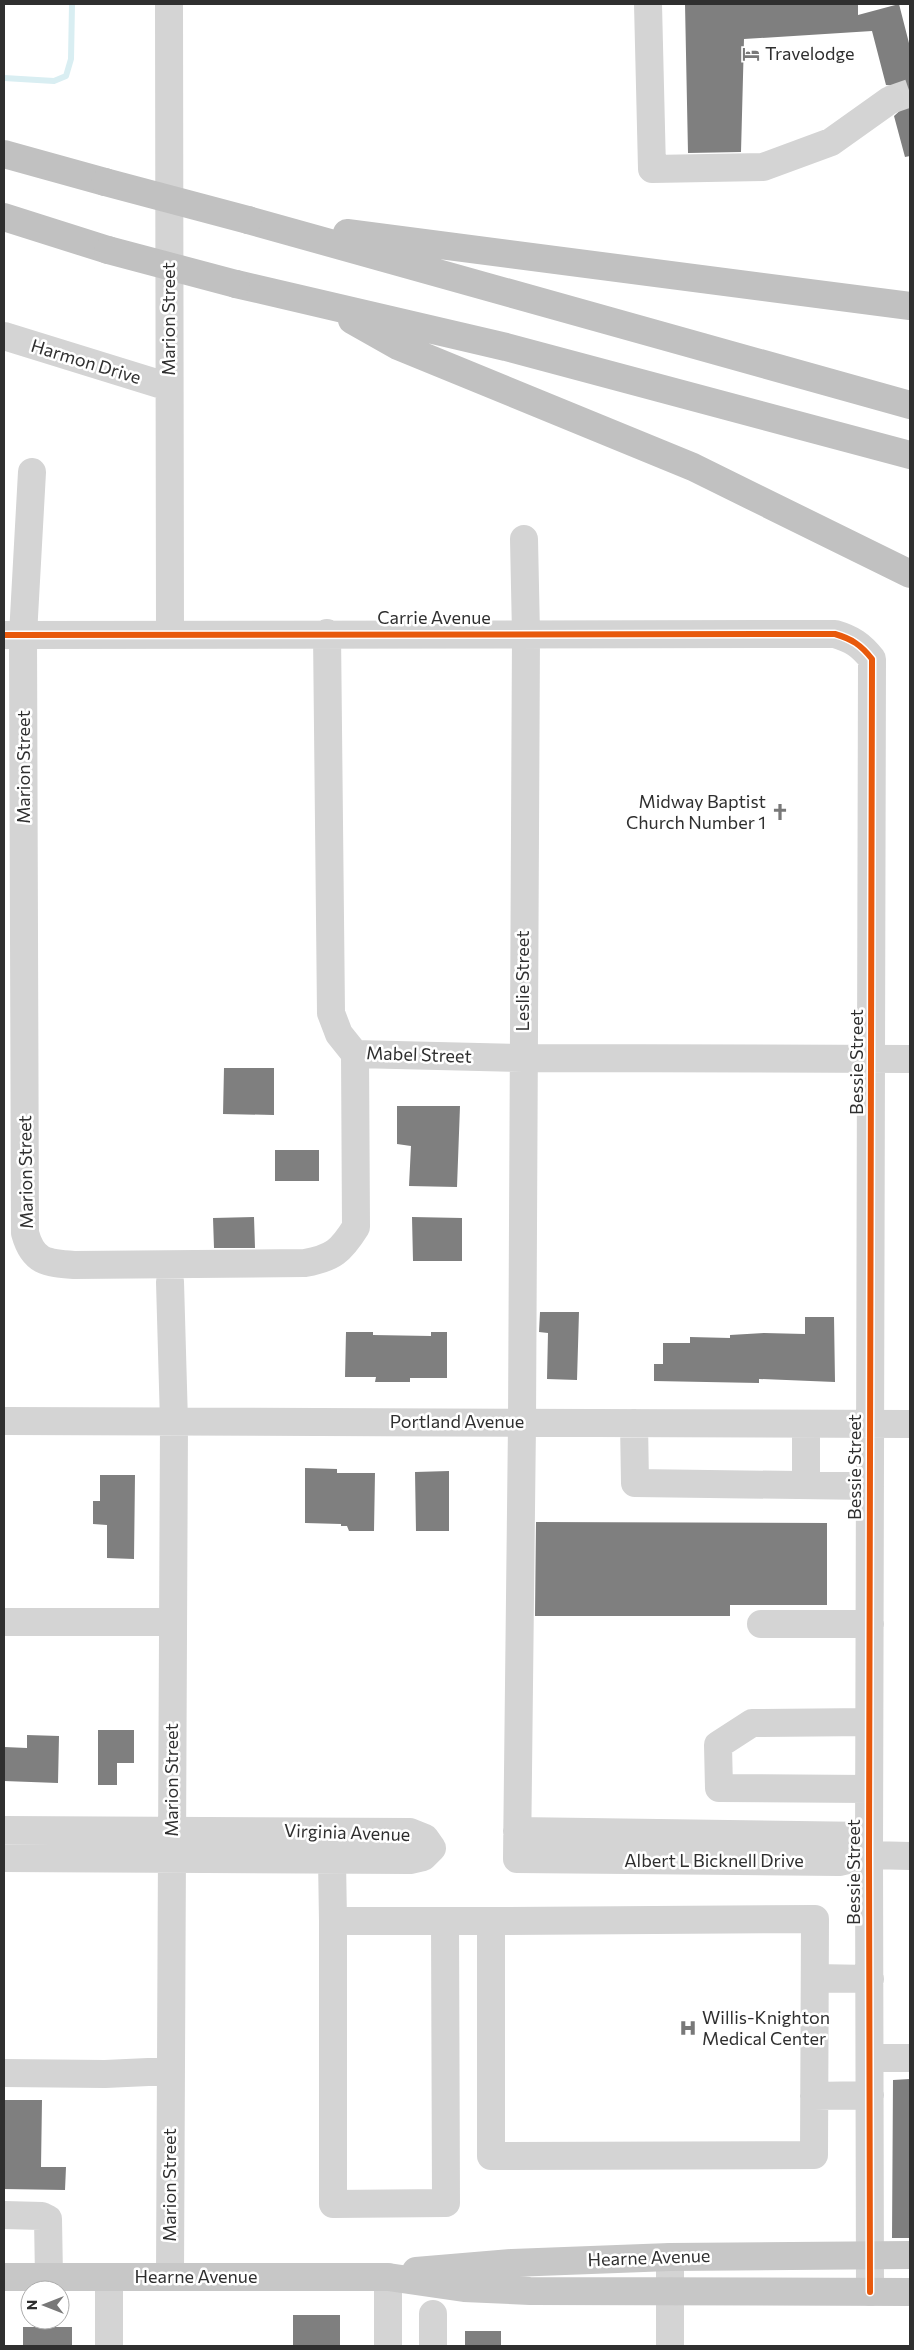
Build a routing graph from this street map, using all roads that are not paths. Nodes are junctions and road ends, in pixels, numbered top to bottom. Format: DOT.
graph roads {
  1 [pos="169,4"];
  2 [pos="648,4"];
  3 [pos="890,100"];
  4 [pos="4,154"];
  5 [pos="4,217"];
  6 [pos="248,220"];
  7 [pos="329,306"];
  8 [pos="910,306"];
  9 [pos="4,336"];
  10 [pos="169,387"];
  11 [pos="910,405"];
  12 [pos="910,455"];
  13 [pos="32,472"];
  14 [pos="524,539"];
  15 [pos="910,574"];
  16 [pos="327,633"];
  17 [pos="526,634"];
  18 [pos="14,635"];
  19 [pos="170,635"];
  20 [pos="862,645"];
  21 [pos="355,1054"];
  22 [pos="523,1058"];
  23 [pos="872,1059"];
  24 [pos="910,1059"];
  25 [pos="170,1282"];
  26 [pos="4,1421"];
  27 [pos="174,1422"];
  28 [pos="522,1423"];
  29 [pos="634,1423"];
  30 [pos="806,1424"];
  31 [pos="870,1424"];
  32 [pos="910,1424"];
  33 [pos="806,1484"];
  34 [pos="870,1486"];
  35 [pos="4,1622"];
  36 [pos="173,1622"];
  37 [pos="761,1624"];
  38 [pos="870,1624"];
  39 [pos="869,1722"];
  40 [pos="869,1789"];
  41 [pos="4,1830"];
  42 [pos="172,1830"];
  43 [pos="516,1831"];
  44 [pos="869,1845"];
  45 [pos="910,1856"];
  46 [pos="4,1858"];
  47 [pos="171,1858"];
  48 [pos="332,1859"];
  49 [pos="517,1859"];
  50 [pos="333,1921"];
  51 [pos="445,1921"];
  52 [pos="491,1921"];
  53 [pos="815,1978"];
  54 [pos="870,1979"];
  55 [pos="870,2058"];
  56 [pos="910,2058"];
  57 [pos="170,2071"];
  58 [pos="4,2073"];
  59 [pos="870,2095"];
  60 [pos="814,2096"];
  61 [pos="4,2215"];
  62 [pos="870,2255"];
  63 [pos="910,2256"];
  64 [pos="670,2257"];
  65 [pos="4,2277"];
  66 [pos="49,2277"];
  67 [pos="109,2277"];
  68 [pos="170,2277"];
  69 [pos="388,2277"];
  70 [pos="670,2291"];
  71 [pos="870,2292"];
  72 [pos="910,2292"];
  73 [pos="433,2314"];
  74 [pos="109,2346"];
  75 [pos="388,2346"];
  76 [pos="433,2346"];
  77 [pos="670,2346"];
  1 -- 10 [label="street, Marion Street"];
  2 -- 3 [label="street"];
  4 -- 6 [label="highway, bridge"];
  5 -- 7 [label="highway, bridge"];
  6 -- 8 [label="highway"];
  6 -- 11 [label="highway"];
  7 -- 12 [label="highway"];
  7 -- 15 [label="highway"];
  9 -- 10 [label="street, Harmon Drive"];
  10 -- 19 [label="street, Marion Street"];
  13 -- 18 [label="street, Marion Street"];
  14 -- 17 [label="street, Leslie Street"];
  16 -- 17 [label="street, Carrie Avenue"];
  16 -- 19 [label="street, Carrie Avenue"];
  16 -- 21 [label="street, Mabel Street"];
  17 -- 20 [label="street, Carrie Avenue"];
  17 -- 22 [label="street, Leslie Street"];
  18 -- 19 [label="street, Carrie Avenue"];
  18 -- 21 [label="street, Marion Street"];
  20 -- 23 [label="street, Bessie Street"];
  21 -- 22 [label="street, Mabel Street"];
  22 -- 23 [label="street, Mabel Street"];
  22 -- 28 [label="street, Leslie Street"];
  23 -- 24 [label="street, Mabel Street"];
  23 -- 31 [label="street, Bessie Street"];
  25 -- 27 [label="street, Marion Street"];
  26 -- 27 [label="street, Portland Avenue"];
  27 -- 28 [label="street, Portland Avenue"];
  27 -- 36 [label="street, Marion Street"];
  28 -- 29 [label="street, Portland Avenue"];
  28 -- 43 [label="street, Leslie Street"];
  29 -- 30 [label="street, Portland Avenue"];
  29 -- 33 [label="street"];
  30 -- 31 [label="street, Portland Avenue"];
  30 -- 33 [label="street"];
  31 -- 32 [label="street, Portland Avenue"];
  31 -- 34 [label="street, Bessie Street"];
  33 -- 34 [label="street"];
  34 -- 38 [label="street, Bessie Street"];
  35 -- 36 [label="street"];
  36 -- 42 [label="street, Marion Street"];
  37 -- 38 [label="street"];
  38 -- 39 [label="street, Bessie Street"];
  39 -- 40 [label="street, Bessie Street"];
  39 -- 40 [label="street"];
  40 -- 44 [label="street, Bessie Street"];
  41 -- 42 [label="street, Virginia Avenue"];
  42 -- 47 [label="street, Marion Street"];
  42 -- 48 [label="street, Virginia Avenue"];
  43 -- 44 [label="street, Albert L Bicknell Drive"];
  43 -- 49 [label="street, Leslie Street"];
  44 -- 45 [label="street, Albert L Bicknell Drive"];
  44 -- 49 [label="street, Albert L Bicknell Drive"];
  44 -- 54 [label="street, Bessie Street"];
  46 -- 47 [label="street, Virginia Avenue"];
  47 -- 48 [label="street, Virginia Avenue"];
  47 -- 57 [label="street, Marion Street"];
  48 -- 50 [label="street"];
  50 -- 51 [label="street"];
  50 -- 51 [label="street"];
  51 -- 52 [label="street"];
  52 -- 53 [label="street"];
  52 -- 60 [label="street"];
  53 -- 54 [label="street"];
  53 -- 60 [label="street"];
  54 -- 55 [label="street, Bessie Street"];
  55 -- 56 [label="street"];
  55 -- 59 [label="street, Bessie Street"];
  57 -- 58 [label="street"];
  57 -- 68 [label="street, Marion Street"];
  59 -- 60 [label="street"];
  59 -- 62 [label="street, Bessie Street"];
  61 -- 66 [label="street"];
  62 -- 63 [label="main road, Hearne Avenue"];
  62 -- 64 [label="main road, Hearne Avenue"];
  62 -- 71 [label="street, Bessie Street"];
  64 -- 69 [label="main road, Hearne Avenue"];
  64 -- 70 [label="street"];
  65 -- 66 [label="main road, Hearne Avenue"];
  66 -- 67 [label="main road, Hearne Avenue"];
  67 -- 68 [label="main road, Hearne Avenue"];
  67 -- 74 [label="street"];
  68 -- 69 [label="main road, Hearne Avenue"];
  69 -- 70 [label="main road, Hearne Avenue"];
  69 -- 75 [label="street"];
  70 -- 71 [label="main road, Hearne Avenue"];
  70 -- 77 [label="street"];
  71 -- 72 [label="main road, Hearne Avenue"];
  73 -- 76 [label="street"];
}
